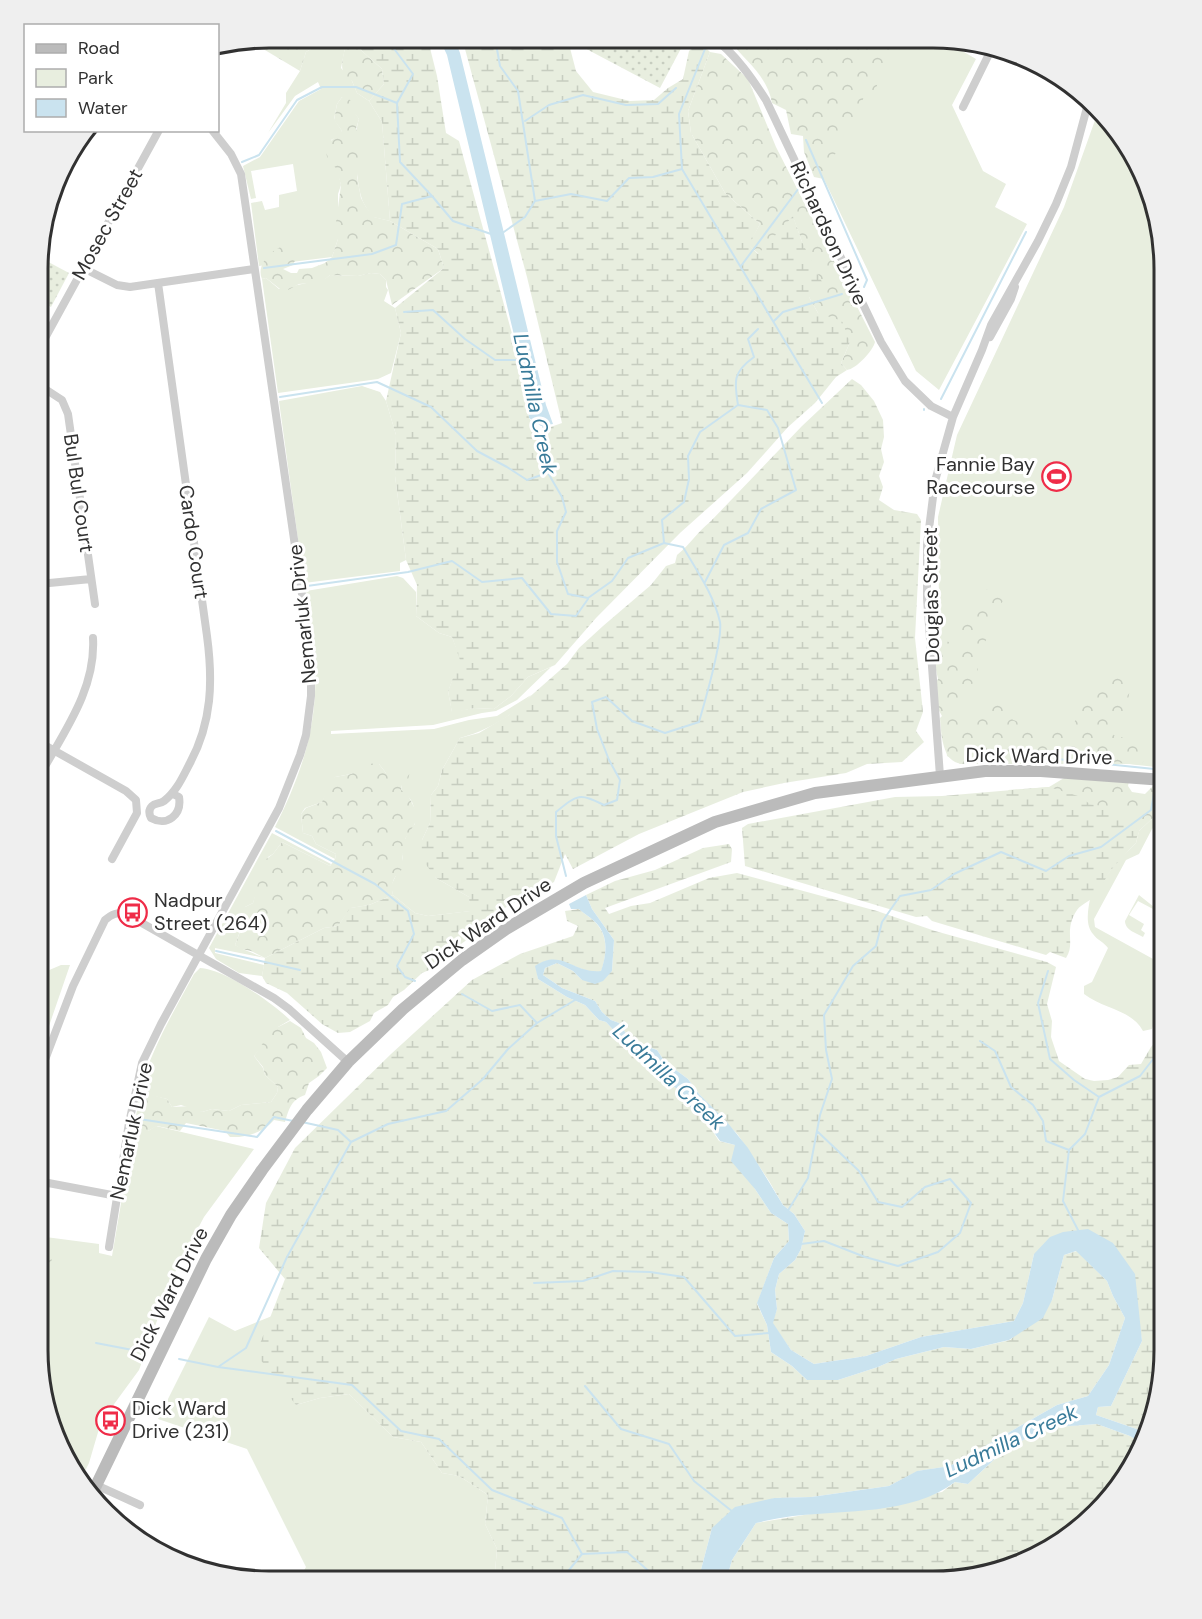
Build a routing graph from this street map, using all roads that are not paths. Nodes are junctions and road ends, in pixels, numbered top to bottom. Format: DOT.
graph roads {
  1 [pos="726,48"];
  2 [pos="988,56"];
  3 [pos="963,107"];
  4 [pos="1086,110"];
  5 [pos="158,132"];
  6 [pos="214,132"];
  7 [pos="83,268"];
  8 [pos="254,269"];
  9 [pos="158,284"];
  10 [pos="48,332"];
  11 [pos="48,391"];
  12 [pos="953,417"];
  13 [pos="91,579"];
  14 [pos="48,583"];
  15 [pos="95,604"];
  16 [pos="93,638"];
  17 [pos="48,747"];
  18 [pos="54,750"];
  19 [pos="48,761"];
  20 [pos="940,776"];
  21 [pos="1154,779"];
  22 [pos="173,794"];
  23 [pos="112,859"];
  24 [pos="199,954"];
  25 [pos="48,1052"];
  26 [pos="348,1062"];
  27 [pos="48,1183"];
  28 [pos="117,1196"];
  29 [pos="109,1247"];
  30 [pos="95,1486"];
  31 [pos="100,1492"];
  32 [pos="140,1505"];
  1 -- 12 [label="street, Richardson Drive"];
  2 -- 3 [label="street"];
  4 -- 12 [label="street, Douglas Street"];
  5 -- 7 [label="street, Mosec Street"];
  6 -- 8 [label="street, Nemarluk Drive"];
  7 -- 9 [label="street"];
  7 -- 10 [label="street, Mosec Street"];
  8 -- 9 [label="street"];
  8 -- 24 [label="street, Nemarluk Drive"];
  9 -- 22 [label="street, Cardo Court"];
  11 -- 13 [label="street, Bul Bul Court"];
  12 -- 20 [label="street, Douglas Street"];
  13 -- 14 [label="street, Bul Bul Court"];
  13 -- 15 [label="street, Bul Bul Court"];
  16 -- 18 [label="street"];
  17 -- 18 [label="street"];
  18 -- 19 [label="street"];
  18 -- 23 [label="street"];
  20 -- 21 [label="street, Dick Ward Drive"];
  20 -- 26 [label="street, Dick Ward Drive"];
  24 -- 25 [label="street"];
  24 -- 26 [label="street"];
  24 -- 28 [label="street, Nemarluk Drive"];
  26 -- 30 [label="street, Dick Ward Drive"];
  27 -- 28 [label="street"];
  28 -- 29 [label="street, Nemarluk Drive"];
  31 -- 32 [label="street"];
}
